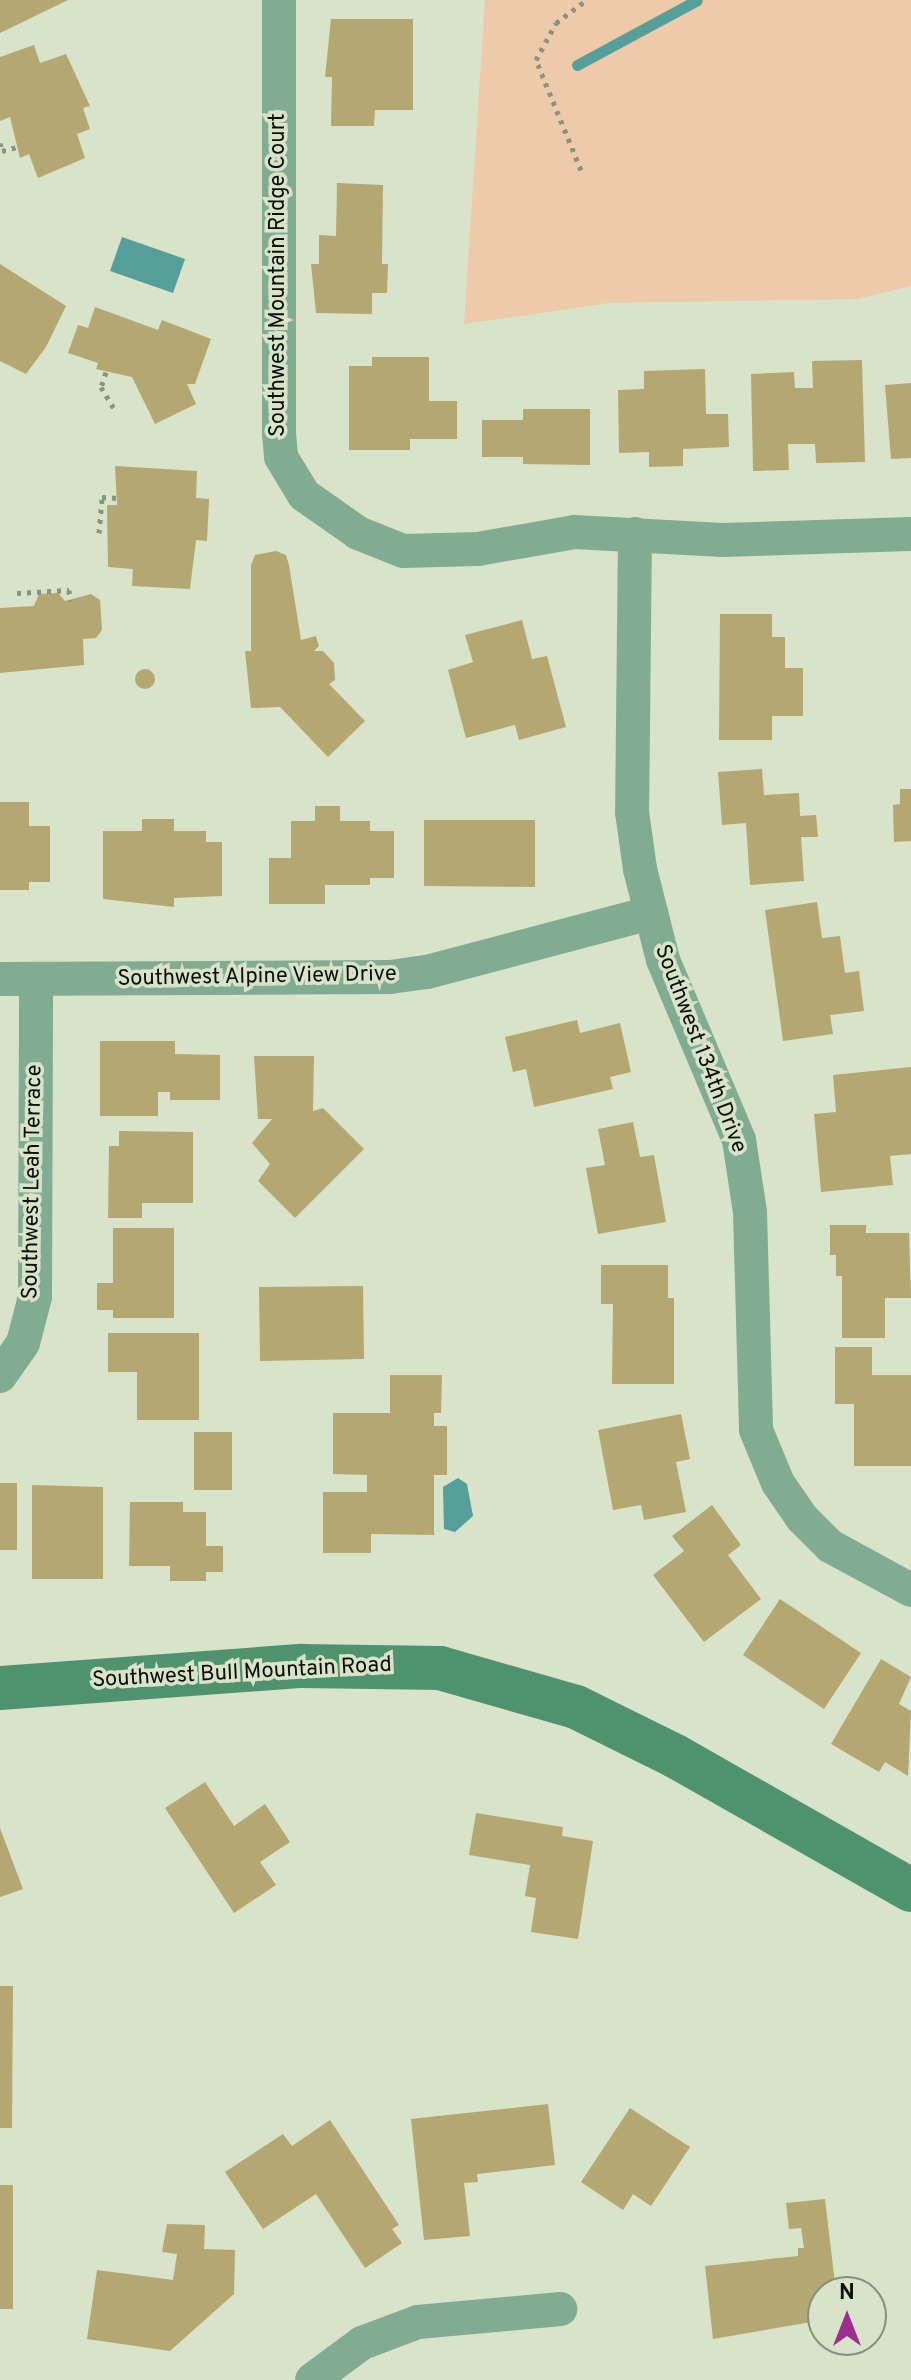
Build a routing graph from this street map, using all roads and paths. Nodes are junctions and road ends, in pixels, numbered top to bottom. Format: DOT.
graph roads {
  1 [pos="279,0"];
  2 [pos="586,0"];
  3 [pos="0,143"];
  4 [pos="17,147"];
  5 [pos="581,170"];
  6 [pos="106,372"];
  7 [pos="114,409"];
  8 [pos="118,498"];
  9 [pos="99,533"];
  10 [pos="635,534"];
  11 [pos="911,534"];
  12 [pos="17,593"];
  13 [pos="70,601"];
  14 [pos="651,913"];
  15 [pos="0,979"];
  16 [pos="36,980"];
  17 [pos="0,1376"];
  18 [pos="911,1590"];
  19 [pos="0,1688"];
  20 [pos="911,1890"];
  21 [pos="560,2309"];
  22 [pos="312,2380"];
  1 -- 10 [label="street, Southwest Mountain Ridge Court"];
  2 -- 5 [label="path"];
  3 -- 4 [label="path"];
  6 -- 7 [label="path"];
  8 -- 9 [label="path"];
  10 -- 11 [label="street, Southwest Mountain Ridge Court"];
  10 -- 14 [label="street, Southwest 134th Drive"];
  12 -- 13 [label="path"];
  14 -- 16 [label="street, Southwest Alpine View Drive"];
  14 -- 18 [label="street, Southwest 134th Drive"];
  15 -- 16 [label="street, Southwest Alpine View Drive"];
  16 -- 17 [label="street, Southwest Leah Terrace"];
  19 -- 20 [label="main road, Southwest Bull Mountain Road"];
  21 -- 22 [label="street"];
}
